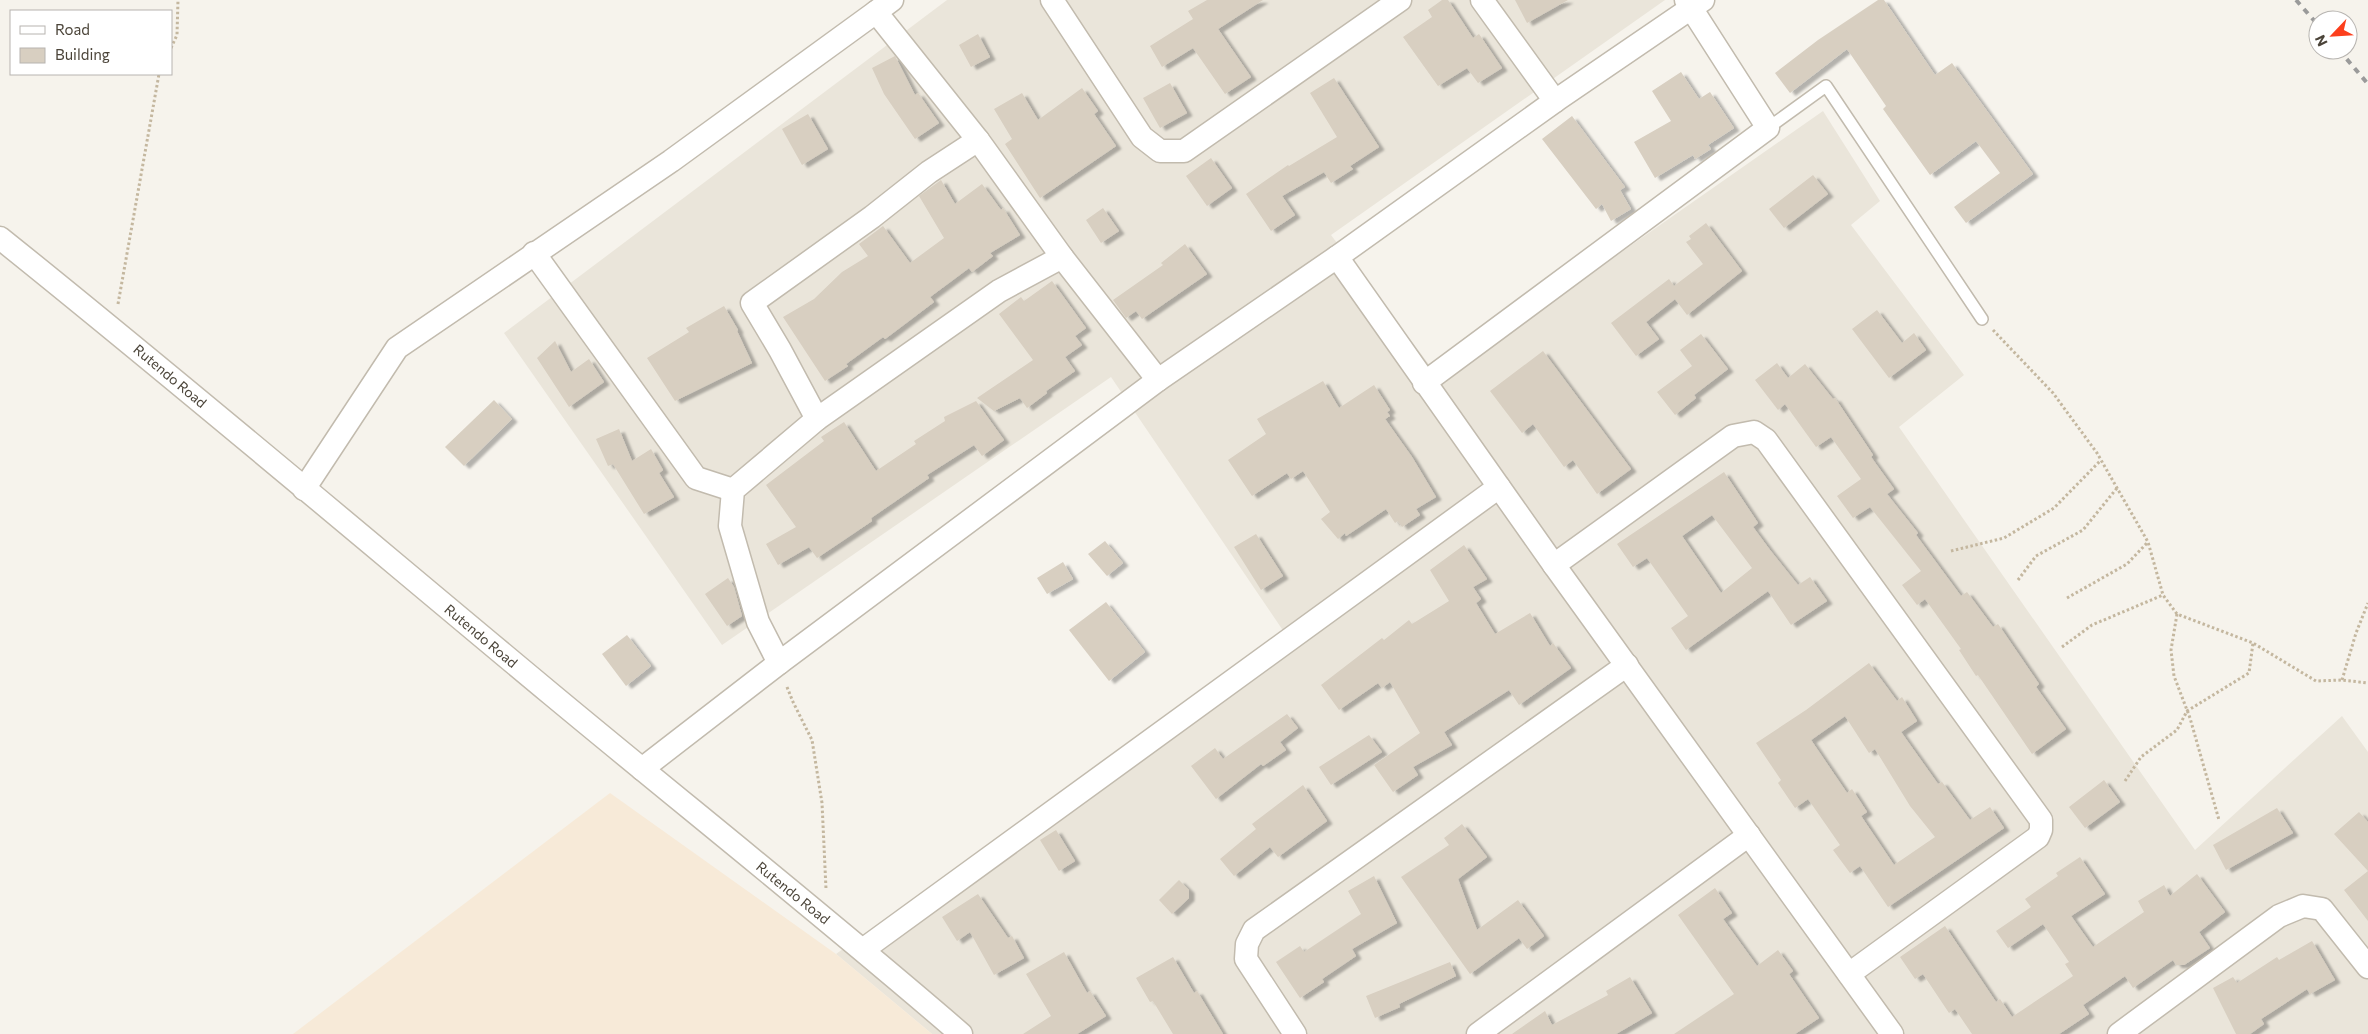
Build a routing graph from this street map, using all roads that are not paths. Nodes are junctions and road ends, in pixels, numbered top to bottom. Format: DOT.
graph roads {
  1 [pos="1052,0"];
  2 [pos="1400,0"];
  3 [pos="1482,0"];
  4 [pos="1694,3"];
  5 [pos="884,6"];
  6 [pos="1555,101"];
  7 [pos="1768,128"];
  8 [pos="978,140"];
  9 [pos="0,238"];
  10 [pos="534,254"];
  11 [pos="1062,257"];
  12 [pos="1336,257"];
  13 [pos="1982,319"];
  14 [pos="1158,380"];
  15 [pos="1424,383"];
  16 [pos="817,419"];
  17 [pos="1499,488"];
  18 [pos="304,489"];
  19 [pos="732,490"];
  20 [pos="1554,566"];
  21 [pos="779,662"];
  22 [pos="1626,665"];
  23 [pos="642,769"];
  24 [pos="1749,835"];
  25 [pos="864,949"];
  26 [pos="2368,968"];
  27 [pos="1849,974"];
  28 [pos="961,1034"];
  29 [pos="1294,1034"];
  30 [pos="1478,1034"];
  31 [pos="1890,1034"];
  32 [pos="2119,1034"];
  1 -- 2 [label="street"];
  3 -- 6 [label="street"];
  4 -- 6 [label="street"];
  4 -- 7 [label="street"];
  5 -- 8 [label="street"];
  5 -- 10 [label="street"];
  6 -- 12 [label="street"];
  7 -- 13 [label="lane"];
  7 -- 15 [label="street"];
  8 -- 11 [label="street"];
  8 -- 16 [label="street"];
  9 -- 18 [label="street, Rutendo Road"];
  10 -- 18 [label="street"];
  10 -- 19 [label="street"];
  11 -- 14 [label="street"];
  11 -- 16 [label="street"];
  12 -- 14 [label="street"];
  12 -- 15 [label="street"];
  14 -- 21 [label="street"];
  15 -- 17 [label="street"];
  16 -- 19 [label="street"];
  17 -- 20 [label="street"];
  17 -- 25 [label="street"];
  18 -- 23 [label="street, Rutendo Road"];
  19 -- 21 [label="street"];
  20 -- 22 [label="street"];
  20 -- 27 [label="street"];
  21 -- 23 [label="street"];
  22 -- 24 [label="street"];
  22 -- 29 [label="street"];
  23 -- 25 [label="street, Rutendo Road"];
  24 -- 27 [label="street"];
  24 -- 30 [label="street"];
  25 -- 28 [label="street, Rutendo Road"];
  26 -- 32 [label="street"];
  27 -- 31 [label="street"];
}
